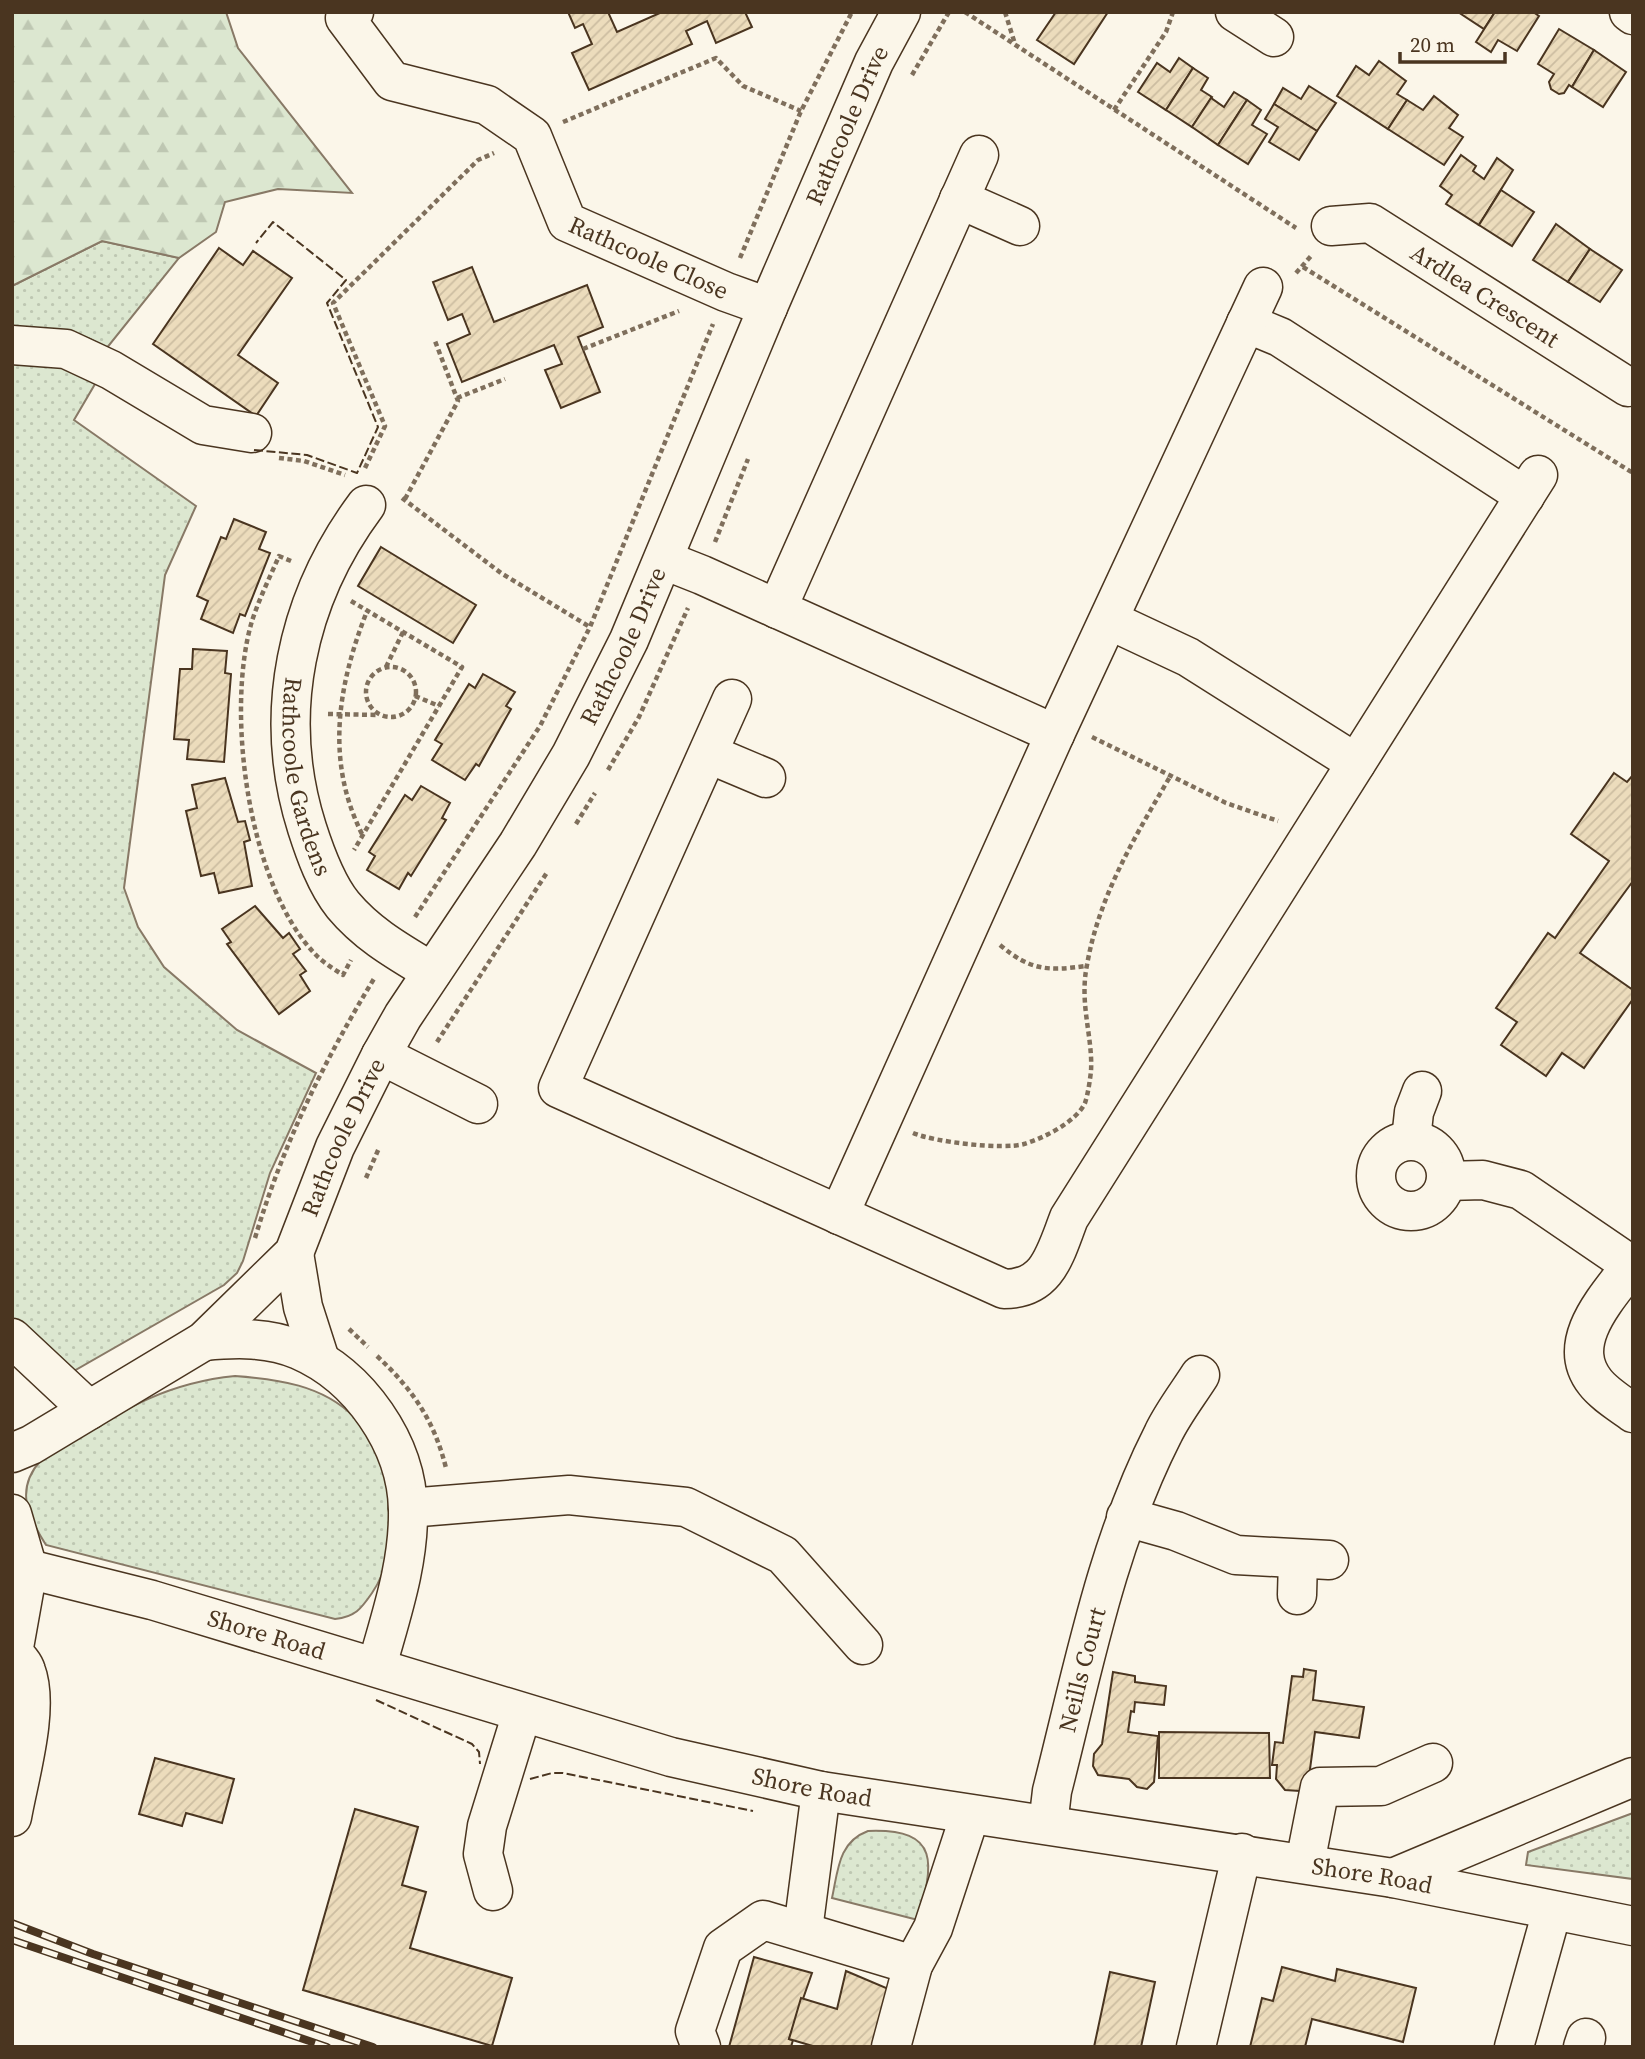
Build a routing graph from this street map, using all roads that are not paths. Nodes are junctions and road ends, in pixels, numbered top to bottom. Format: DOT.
graph roads {
  1 [pos="354,12"];
  2 [pos="901,12"];
  3 [pos="1235,12"];
  4 [pos="1274,37"];
  5 [pos="979,155"];
  6 [pos="959,200"];
  7 [pos="1020,226"];
  8 [pos="1331,226"];
  9 [pos="1263,287"];
  10 [pos="768,307"];
  11 [pos="1247,323"];
  12 [pos="12,345"];
  13 [pos="1633,386"];
  14 [pos="264,446"];
  15 [pos="367,489"];
  16 [pos="664,560"];
  17 [pos="777,609"];
  18 [pos="1109,620"];
  19 [pos="732,699"];
  20 [pos="1059,728"];
  21 [pos="709,754"];
  22 [pos="1356,763"];
  23 [pos="766,778"];
  24 [pos="432,972"];
  25 [pos="381,1055"];
  26 [pos="1422,1091"];
  27 [pos="478,1104"];
  28 [pos="1411,1140"];
  29 [pos="1446,1181"];
  30 [pos="839,1215"];
  31 [pos="294,1253"];
  32 [pos="1632,1264"];
  33 [pos="12,1338"];
  34 [pos="204,1341"];
  35 [pos="320,1360"];
  36 [pos="1200,1375"];
  37 [pos="89,1409"];
  38 [pos="1633,1413"];
  39 [pos="22,1449"];
  40 [pos="12,1485"];
  41 [pos="408,1508"];
  42 [pos="12,1514"];
  43 [pos="1125,1517"];
  44 [pos="20,1567"];
  45 [pos="1308,1571"];
  46 [pos="863,1645"];
  47 [pos="13,1653"];
  48 [pos="377,1666"];
  49 [pos="522,1713"];
  50 [pos="1433,1763"];
  51 [pos="1633,1777"];
  52 [pos="821,1791"];
  53 [pos="970,1815"];
  54 [pos="12,1816"];
  55 [pos="1048,1825"];
  56 [pos="1242,1853"];
  57 [pos="1305,1863"];
  58 [pos="1393,1878"];
  59 [pos="493,1891"];
  60 [pos="1552,1911"];
  61 [pos="1633,1926"];
  62 [pos="803,1930"];
  63 [pos="912,1965"];
  64 [pos="701,2047"];
  65 [pos="891,2047"];
  66 [pos="1196,2047"];
  67 [pos="1514,2047"];
  1 -- 10 [label="street, Rathcoole Close"];
  2 -- 10 [label="street, Rathcoole Drive"];
  3 -- 4 [label="street"];
  5 -- 6 [label="street"];
  6 -- 7 [label="street"];
  6 -- 17 [label="street"];
  8 -- 13 [label="street, Ardlea Crescent"];
  9 -- 11 [label="street"];
  10 -- 16 [label="street, Rathcoole Drive"];
  11 -- 18 [label="street"];
  11 -- 22 [label="street"];
  12 -- 14 [label="street"];
  15 -- 24 [label="street, Rathcoole Gardens"];
  16 -- 17 [label="street"];
  16 -- 24 [label="street, Rathcoole Drive"];
  17 -- 20 [label="street"];
  18 -- 20 [label="street"];
  18 -- 22 [label="street"];
  19 -- 21 [label="street"];
  20 -- 30 [label="street"];
  21 -- 23 [label="street"];
  21 -- 30 [label="street"];
  22 -- 30 [label="street"];
  24 -- 25 [label="street, Rathcoole Drive"];
  25 -- 27 [label="street"];
  25 -- 31 [label="street, Rathcoole Drive"];
  26 -- 28 [label="street"];
  28 -- 29 [label="street"];
  28 -- 29 [label="street"];
  29 -- 32 [label="street"];
  31 -- 34 [label="street, Rathcoole Drive"];
  31 -- 35 [label="street"];
  32 -- 38 [label="street"];
  33 -- 37 [label="street"];
  34 -- 35 [label="street, Rathcoole Drive"];
  34 -- 37 [label="street, Rathcoole Drive"];
  35 -- 41 [label="street, Rathcoole Drive"];
  36 -- 43 [label="street, Neills Court"];
  37 -- 39 [label="street, Rathcoole Drive"];
  39 -- 40 [label="street, Rathcoole Drive"];
  41 -- 46 [label="street"];
  41 -- 48 [label="street, Rathcoole Drive"];
  42 -- 44 [label="street"];
  43 -- 45 [label="street"];
  43 -- 55 [label="street, Neills Court"];
  44 -- 47 [label="street"];
  44 -- 48 [label="street, Shore Road"];
  47 -- 54 [label="street"];
  48 -- 49 [label="street, Shore Road"];
  49 -- 52 [label="street, Shore Road"];
  49 -- 59 [label="street"];
  50 -- 57 [label="street"];
  51 -- 58 [label="street"];
  52 -- 53 [label="street, Shore Road"];
  52 -- 62 [label="street"];
  53 -- 55 [label="street, Shore Road"];
  53 -- 63 [label="street"];
  55 -- 56 [label="street, Shore Road"];
  56 -- 57 [label="street, Shore Road"];
  56 -- 66 [label="street"];
  57 -- 58 [label="street, Shore Road"];
  58 -- 60 [label="street, Shore Road"];
  60 -- 61 [label="street, Shore Road"];
  60 -- 67 [label="street"];
  62 -- 63 [label="street"];
  62 -- 64 [label="street"];
  63 -- 65 [label="street"];
}
